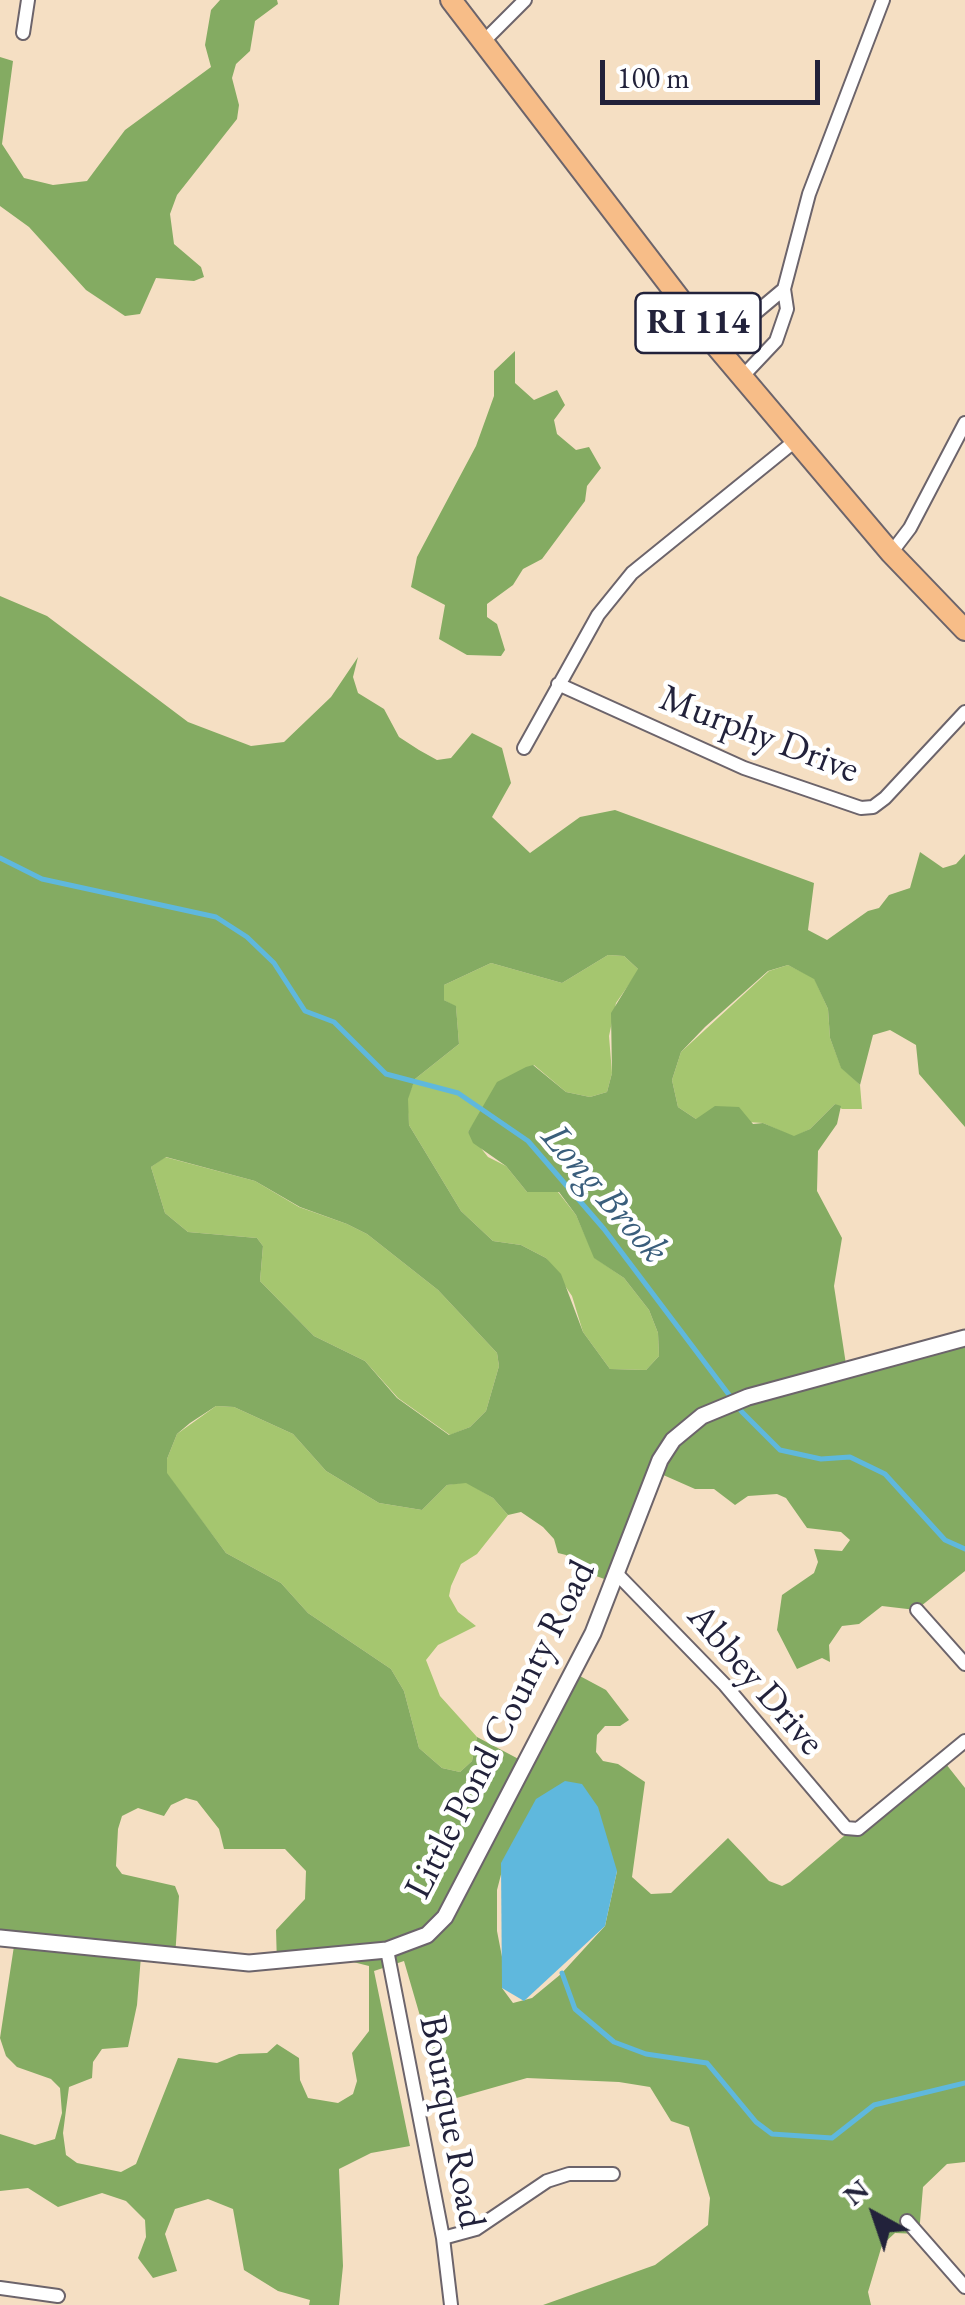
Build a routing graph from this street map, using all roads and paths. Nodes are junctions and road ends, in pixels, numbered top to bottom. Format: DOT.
graph roads {
  1 [pos="28,0"];
  2 [pos="451,0"];
  3 [pos="525,0"];
  4 [pos="883,0"];
  5 [pos="23,33"];
  6 [pos="482,42"];
  7 [pos="784,289"];
  8 [pos="716,346"];
  9 [pos="742,378"];
  10 [pos="965,423"];
  11 [pos="794,441"];
  12 [pos="891,554"];
  13 [pos="965,630"];
  14 [pos="558,684"];
  15 [pos="965,712"];
  16 [pos="524,748"];
  17 [pos="965,1338"];
  18 [pos="617,1574"];
  19 [pos="917,1610"];
  20 [pos="965,1664"];
  21 [pos="965,1741"];
  22 [pos="0,1938"];
  23 [pos="387,1950"];
  24 [pos="613,2174"];
  25 [pos="906,2221"];
  26 [pos="443,2238"];
  27 [pos="965,2287"];
  28 [pos="0,2288"];
  29 [pos="58,2296"];
  30 [pos="451,2305"];
  1 -- 5 [label="street"];
  2 -- 6 [label="main road, RI 114"];
  3 -- 6 [label="street"];
  4 -- 7 [label="street"];
  6 -- 8 [label="main road, RI 114"];
  7 -- 8 [label="street"];
  7 -- 9 [label="street"];
  8 -- 9 [label="main road, RI 114"];
  9 -- 11 [label="main road, RI 114"];
  10 -- 12 [label="street"];
  11 -- 12 [label="main road, RI 114"];
  11 -- 14 [label="street"];
  12 -- 13 [label="main road, RI 114"];
  14 -- 15 [label="street, Murphy Drive"];
  14 -- 16 [label="street"];
  17 -- 18 [label="street, Little Pond County Road"];
  18 -- 21 [label="street, Abbey Drive"];
  18 -- 23 [label="street, Little Pond County Road"];
  19 -- 20 [label="street"];
  22 -- 23 [label="street, Little Pond County Road"];
  23 -- 26 [label="street, Bourque Road"];
  24 -- 26 [label="street"];
  25 -- 27 [label="street"];
  26 -- 30 [label="street, Bourque Road"];
  28 -- 29 [label="street"];
}
